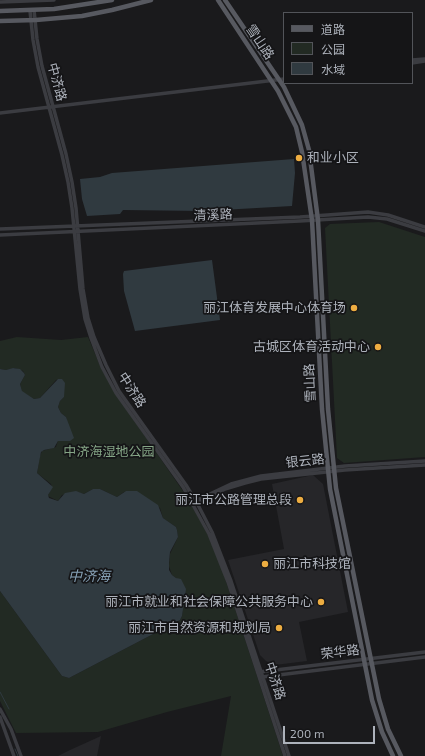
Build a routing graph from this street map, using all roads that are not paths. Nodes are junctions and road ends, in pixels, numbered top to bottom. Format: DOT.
graph roads {
  1 [pos="54,0"];
  2 [pos="112,0"];
  3 [pos="151,0"];
  4 [pos="218,0"];
  5 [pos="225,0"];
  6 [pos="7,1"];
  7 [pos="0,2"];
  8 [pos="54,9"];
  9 [pos="32,10"];
  10 [pos="0,11"];
  11 [pos="0,21"];
  12 [pos="32,21"];
  13 [pos="425,60"];
  14 [pos="413,62"];
  15 [pos="282,78"];
  16 [pos="272,80"];
  17 [pos="285,84"];
  18 [pos="51,107"];
  19 [pos="0,113"];
  20 [pos="312,218"];
  21 [pos="318,218"];
  22 [pos="76,225"];
  23 [pos="425,227"];
  24 [pos="0,229"];
  25 [pos="76,231"];
  26 [pos="425,231"];
  27 [pos="0,234"];
  28 [pos="425,462"];
  29 [pos="425,465"];
  30 [pos="334,469"];
  31 [pos="327,470"];
  32 [pos="194,504"];
  33 [pos="425,652"];
  34 [pos="425,657"];
  35 [pos="371,661"];
  36 [pos="364,662"];
  37 [pos="259,672"];
  38 [pos="261,677"];
  39 [pos="0,709"];
  40 [pos="2,718"];
  41 [pos="14,756"];
  42 [pos="21,756"];
  43 [pos="285,756"];
  44 [pos="289,756"];
  45 [pos="393,756"];
  46 [pos="400,756"];
  1 -- 6 [label="street"];
  1 -- 8 [label="street"];
  2 -- 8 [label="main road"];
  3 -- 12 [label="main road"];
  4 -- 16 [label="main road, 雪山路"];
  5 -- 15 [label="main road, 雪山路"];
  6 -- 7 [label="street"];
  8 -- 9 [label="main road"];
  9 -- 10 [label="main road"];
  9 -- 12 [label="street, 中济路"];
  11 -- 12 [label="main road"];
  12 -- 18 [label="street, 中济路"];
  13 -- 14 [label="street"];
  15 -- 16 [label="street"];
  16 -- 18 [label="street"];
  16 -- 20 [label="main road, 雪山路"];
  17 -- 21 [label="main road, 雪山路"];
  18 -- 19 [label="street"];
  18 -- 22 [label="street, 中济路"];
  20 -- 21 [label="street, 清溪路"];
  20 -- 22 [label="street, 清溪路"];
  20 -- 25 [label="street, 清溪路"];
  20 -- 31 [label="main road, 雪山路"];
  21 -- 23 [label="street, 清溪路"];
  21 -- 26 [label="street, 清溪路"];
  21 -- 30 [label="main road, 雪山路"];
  22 -- 24 [label="street, 清溪路"];
  22 -- 25 [label="street, 中济路"];
  25 -- 27 [label="street, 清溪路"];
  25 -- 32 [label="street, 中济路"];
  28 -- 30 [label="street, 银云路"];
  29 -- 30 [label="street, 银云路"];
  30 -- 31 [label="street, 银云路"];
  30 -- 35 [label="main road, 雪山路"];
  31 -- 32 [label="street, 银云路"];
  31 -- 36 [label="main road, 雪山路"];
  32 -- 37 [label="street, 中济路"];
  33 -- 35 [label="street, 荣华路"];
  34 -- 35 [label="street, 荣华路"];
  35 -- 36 [label="street, 荣华路"];
  35 -- 46 [label="main road, 雪山路"];
  36 -- 37 [label="street, 荣华路"];
  36 -- 38 [label="street, 荣华路"];
  36 -- 45 [label="main road, 雪山路"];
  37 -- 38 [label="street, 中济路"];
  38 -- 43 [label="street, 中济路"];
  38 -- 44 [label="street, 中济路"];
  39 -- 40 [label="street"];
  40 -- 41 [label="street"];
  40 -- 42 [label="street"];
}
